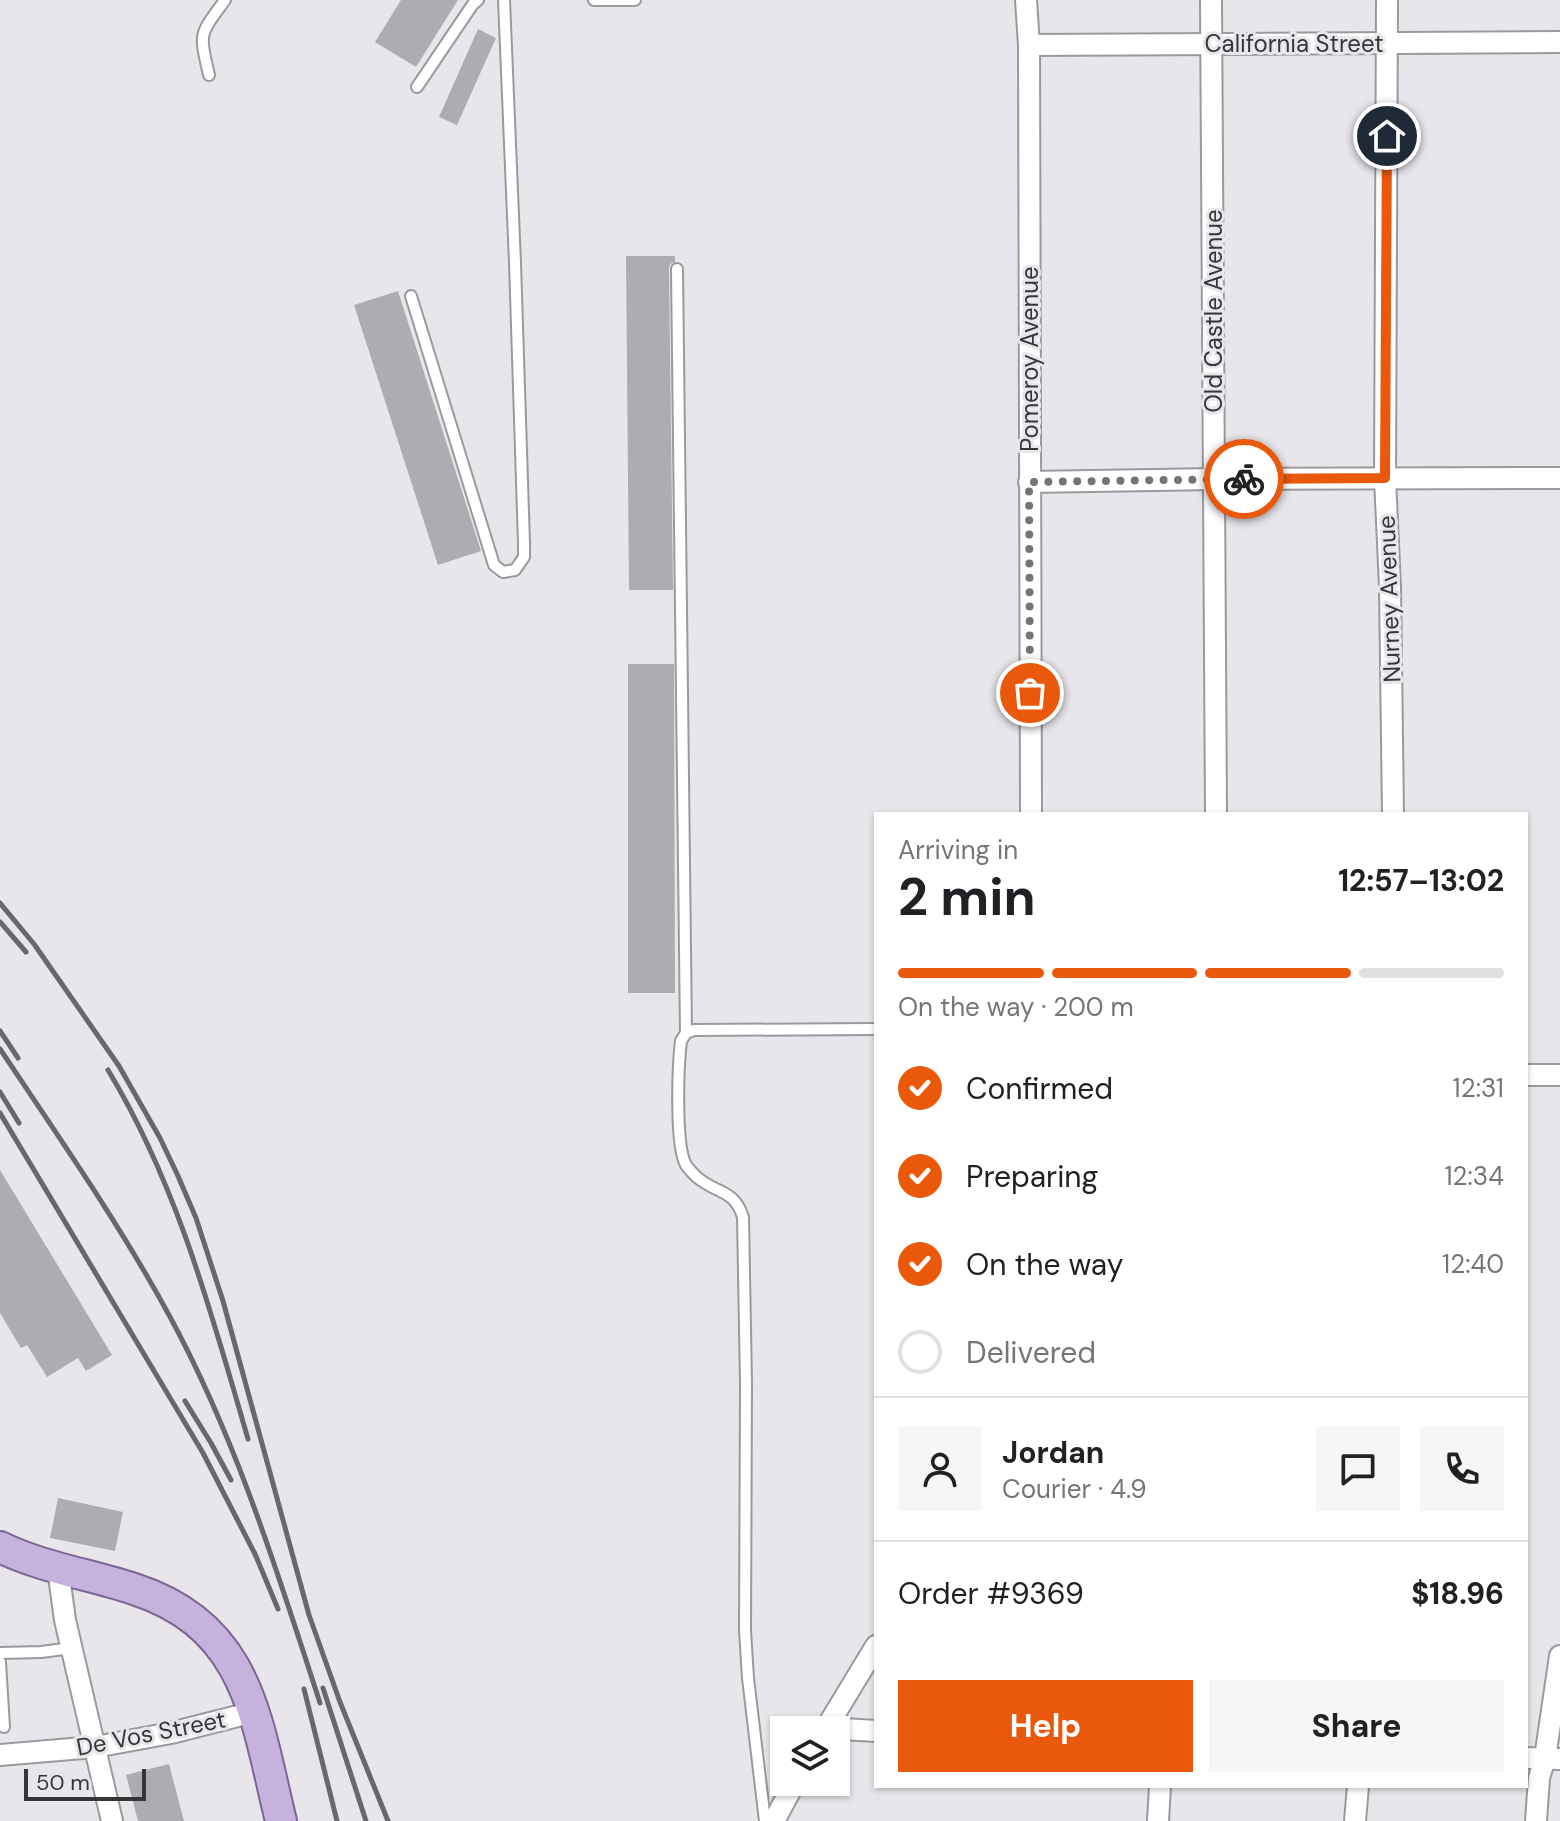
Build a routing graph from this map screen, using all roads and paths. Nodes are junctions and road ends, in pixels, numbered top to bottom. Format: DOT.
graph roads {
  1 [pos="225,0"];
  2 [pos="478,0"];
  3 [pos="504,0"];
  4 [pos="594,0"];
  5 [pos="635,0"];
  6 [pos="1026,0"];
  7 [pos="1211,0"];
  8 [pos="1387,0"];
  9 [pos="1560,42"];
  10 [pos="1211,43"];
  11 [pos="1387,43"];
  12 [pos="1029,45"];
  13 [pos="209,75"];
  14 [pos="417,87"];
  15 [pos="677,269"];
  16 [pos="411,296"];
  17 [pos="1385,478"];
  18 [pos="1560,478"];
  19 [pos="1215,479"];
  20 [pos="1029,482"];
  21 [pos="1031,812"];
  22 [pos="1216,812"];
  23 [pos="1393,812"];
  24 [pos="874,1029"];
  25 [pos="686,1033"];
  26 [pos="1528,1075"];
  27 [pos="1560,1075"];
  28 [pos="0,1547"];
  29 [pos="58,1569"];
  30 [pos="72,1648"];
  31 [pos="874,1649"];
  32 [pos="0,1653"];
  33 [pos="1560,1656"];
  34 [pos="0,1662"];
  35 [pos="254,1712"];
  36 [pos="834,1716"];
  37 [pos="4,1727"];
  38 [pos="850,1730"];
  39 [pos="874,1731"];
  40 [pos="95,1747"];
  41 [pos="0,1755"];
  42 [pos="1544,1758"];
  43 [pos="1160,1788"];
  44 [pos="1358,1788"];
  45 [pos="787,1796"];
  46 [pos="112,1821"];
  47 [pos="281,1821"];
  48 [pos="765,1821"];
  49 [pos="774,1821"];
  50 [pos="1158,1821"];
  51 [pos="1355,1821"];
  52 [pos="1536,1821"];
  1 -- 13 [label="lane"];
  2 -- 14 [label="lane"];
  3 -- 16 [label="lane"];
  4 -- 5 [label="lane"];
  6 -- 12 [label="street, Pomeroy Avenue"];
  7 -- 10 [label="street, Old Castle Avenue"];
  8 -- 11 [label="street, Nurney Avenue"];
  9 -- 11 [label="street, California Street"];
  10 -- 11 [label="street, California Street"];
  10 -- 12 [label="street, California Street"];
  10 -- 19 [label="street, Old Castle Avenue"];
  11 -- 17 [label="street, Nurney Avenue"];
  12 -- 20 [label="street, Pomeroy Avenue"];
  15 -- 25 [label="lane"];
  17 -- 18 [label="street"];
  17 -- 19 [label="street"];
  17 -- 23 [label="street, Nurney Avenue"];
  19 -- 20 [label="street"];
  19 -- 22 [label="street, Old Castle Avenue"];
  20 -- 21 [label="street, Pomeroy Avenue"];
  24 -- 25 [label="lane"];
  25 -- 48 [label="lane"];
  26 -- 27 [label="street"];
  28 -- 29 [label="main road"];
  29 -- 30 [label="street"];
  29 -- 35 [label="main road"];
  30 -- 32 [label="lane"];
  30 -- 40 [label="street"];
  31 -- 36 [label="street"];
  33 -- 42 [label="street"];
  34 -- 37 [label="lane"];
  35 -- 40 [label="street, De Vos Street"];
  35 -- 47 [label="main road"];
  38 -- 39 [label="street"];
  40 -- 41 [label="street, De Vos Street"];
  40 -- 46 [label="street"];
  42 -- 52 [label="street"];
  43 -- 50 [label="street"];
  44 -- 51 [label="street"];
  45 -- 49 [label="street"];
}
